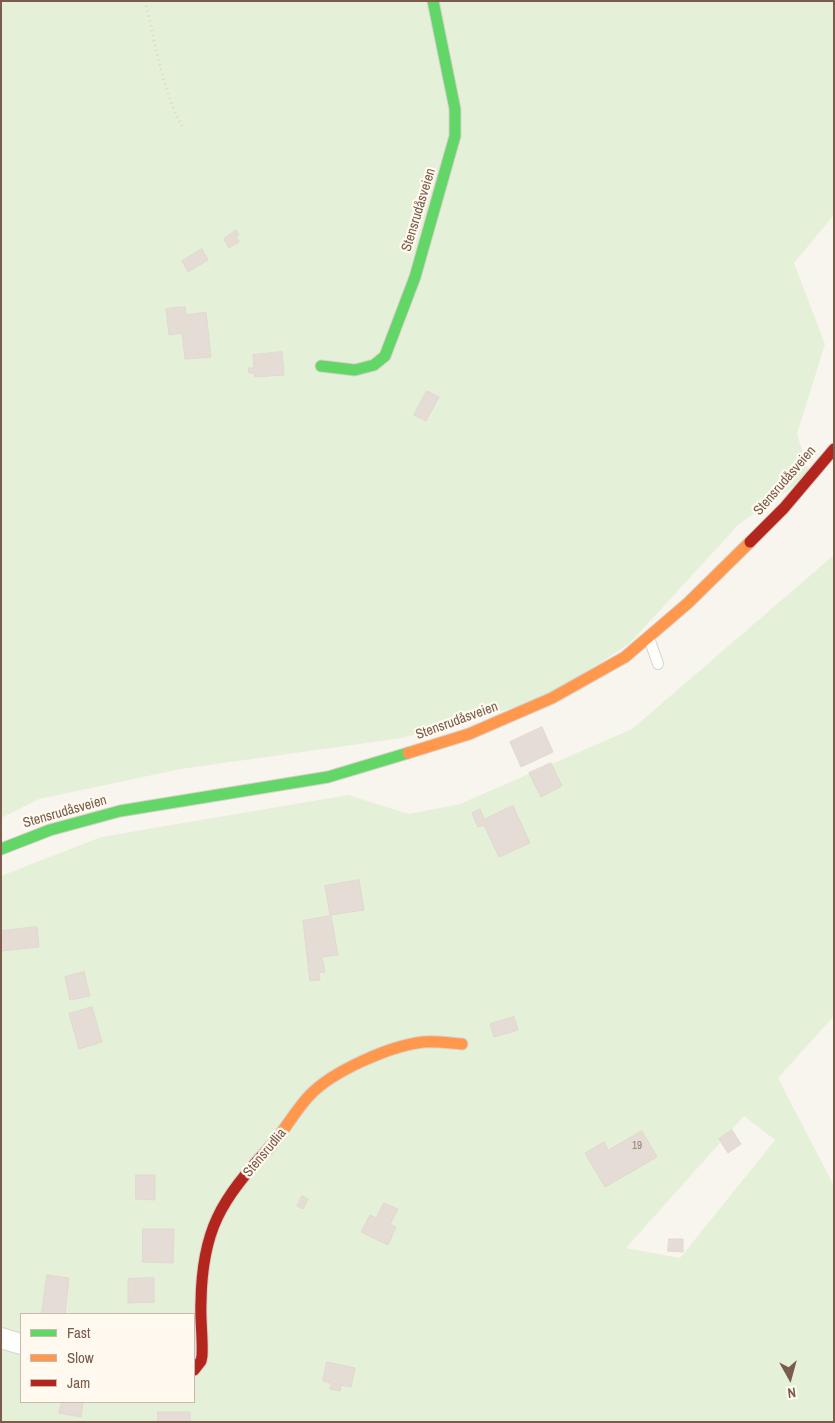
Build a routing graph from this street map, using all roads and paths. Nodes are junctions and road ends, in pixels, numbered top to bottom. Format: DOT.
graph roads {
  1 [pos="145,1"];
  2 [pos="433,1"];
  3 [pos="182,126"];
  4 [pos="321,366"];
  5 [pos="834,448"];
  6 [pos="648,637"];
  7 [pos="658,664"];
  8 [pos="1,849"];
  9 [pos="462,1044"];
  10 [pos="1,1338"];
  11 [pos="20,1344"];
  12 [pos="195,1369"];
  1 -- 3 [label="path"];
  2 -- 4 [label="street, Stensrudåsveien"];
  5 -- 6 [label="street, Stensrudåsveien"];
  6 -- 7 [label="lane"];
  6 -- 8 [label="street, Stensrudåsveien"];
  9 -- 12 [label="street, Stensrudlia"];
  10 -- 11 [label="street"];
}
